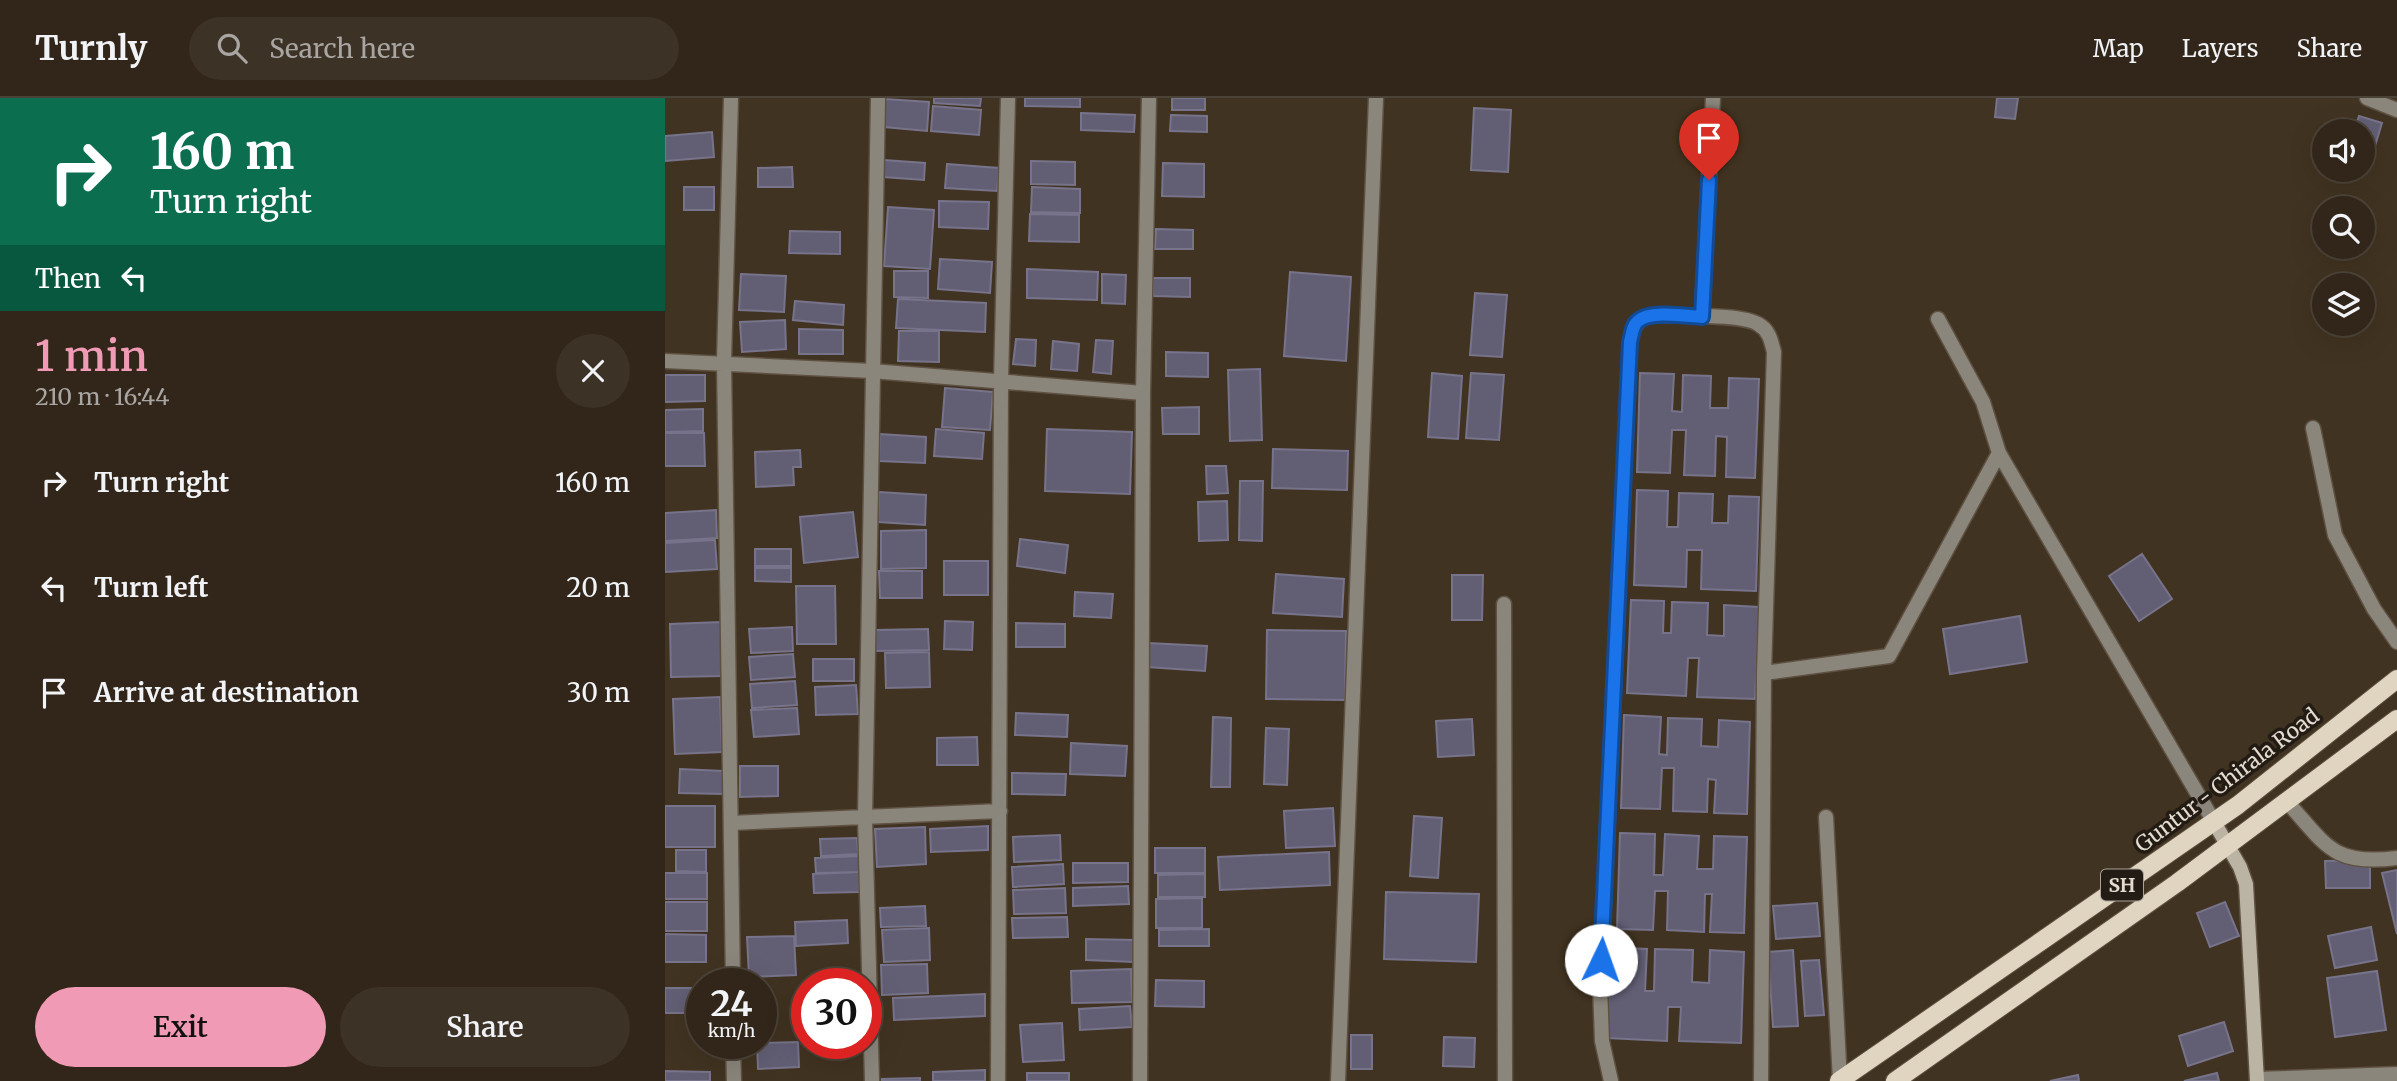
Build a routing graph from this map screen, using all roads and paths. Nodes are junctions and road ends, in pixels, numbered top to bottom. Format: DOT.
graph roads {
  1 [pos="731,98"];
  2 [pos="878,98"];
  3 [pos="1008,98"];
  4 [pos="1149,98"];
  5 [pos="1376,98"];
  6 [pos="1713,98"];
  7 [pos="2367,98"];
  8 [pos="2397,110"];
  9 [pos="1702,317"];
  10 [pos="1938,319"];
  11 [pos="665,361"];
  12 [pos="724,362"];
  13 [pos="872,371"];
  14 [pos="1001,381"];
  15 [pos="1143,393"];
  16 [pos="2313,428"];
  17 [pos="1999,453"];
  18 [pos="1504,604"];
  19 [pos="2397,642"];
  20 [pos="1764,673"];
  21 [pos="2397,679"];
  22 [pos="2397,719"];
  23 [pos="2288,803"];
  24 [pos="1000,811"];
  25 [pos="1826,817"];
  26 [pos="865,818"];
  27 [pos="731,822"];
  28 [pos="2214,822"];
  29 [pos="2228,845"];
  30 [pos="2397,858"];
  31 [pos="733,968"];
  32 [pos="733,1059"];
  33 [pos="2397,1074"];
  34 [pos="2257,1080"];
  35 [pos="734,1081"];
  36 [pos="872,1081"];
  37 [pos="998,1081"];
  38 [pos="1140,1081"];
  39 [pos="1338,1081"];
  40 [pos="1505,1081"];
  41 [pos="1611,1081"];
  42 [pos="1761,1081"];
  43 [pos="1839,1081"];
  44 [pos="1895,1081"];
  1 -- 12 [label="street"];
  2 -- 13 [label="street"];
  3 -- 14 [label="street"];
  4 -- 15 [label="street"];
  5 -- 39 [label="street"];
  6 -- 9 [label="street"];
  7 -- 8 [label="street"];
  9 -- 20 [label="street"];
  9 -- 41 [label="street"];
  10 -- 17 [label="street"];
  11 -- 12 [label="street"];
  12 -- 13 [label="street"];
  12 -- 27 [label="street"];
  13 -- 14 [label="street"];
  13 -- 26 [label="street"];
  14 -- 15 [label="street"];
  14 -- 24 [label="street"];
  15 -- 38 [label="street"];
  16 -- 19 [label="street"];
  17 -- 20 [label="street"];
  17 -- 28 [label="street"];
  18 -- 40 [label="street"];
  20 -- 42 [label="street"];
  21 -- 28 [label="main road, Guntur - Chirala Road / SH"];
  22 -- 23 [label="main road, SH"];
  23 -- 29 [label="main road, SH"];
  23 -- 30 [label="street"];
  24 -- 26 [label="street"];
  24 -- 37 [label="street"];
  25 -- 43 [label="street"];
  26 -- 27 [label="street"];
  26 -- 36 [label="street"];
  27 -- 31 [label="street"];
  28 -- 29 [label="street"];
  28 -- 43 [label="main road, Guntur - Chirala Road / SH"];
  29 -- 34 [label="street"];
  29 -- 44 [label="main road, SH"];
  32 -- 35 [label="street"];
  33 -- 34 [label="street"];
}
